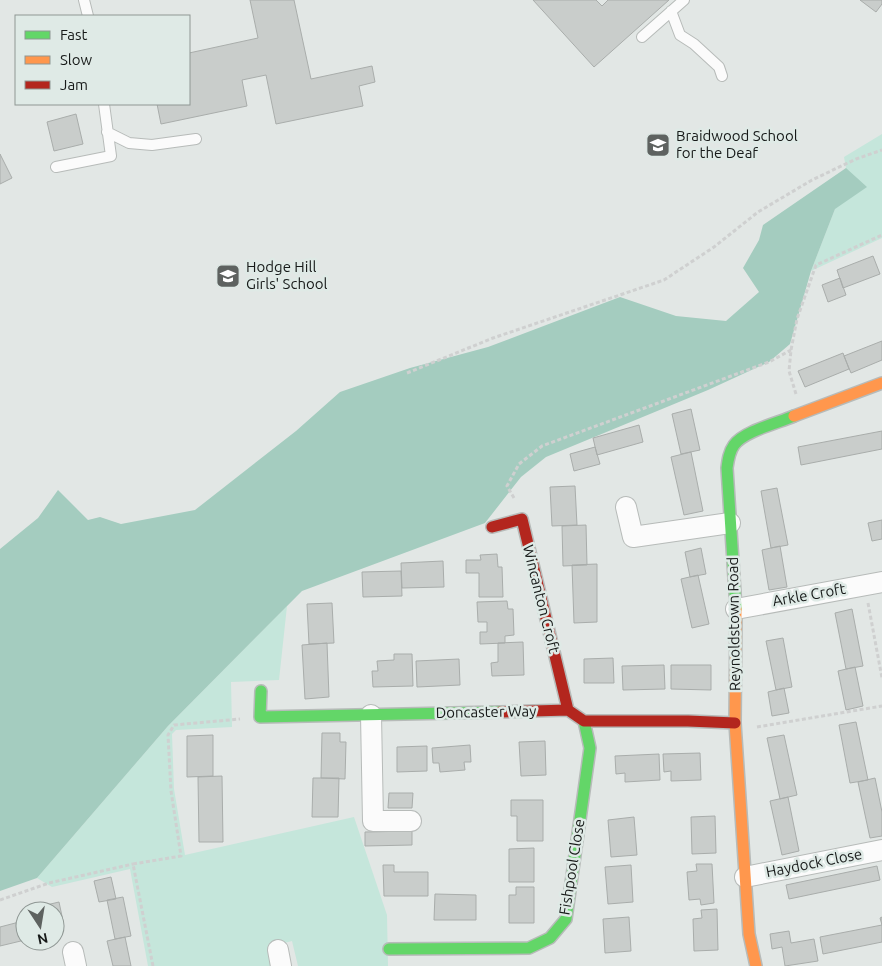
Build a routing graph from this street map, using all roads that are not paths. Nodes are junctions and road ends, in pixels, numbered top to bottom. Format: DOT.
graph roads {
  1 [pos="84,0"];
  2 [pos="684,0"];
  3 [pos="671,12"];
  4 [pos="88,15"];
  5 [pos="642,37"];
  6 [pos="722,76"];
  7 [pos="104,105"];
  8 [pos="107,132"];
  9 [pos="196,139"];
  10 [pos="56,167"];
  11 [pos="882,383"];
  12 [pos="626,507"];
  13 [pos="730,522"];
  14 [pos="492,528"];
  15 [pos="874,583"];
  16 [pos="736,609"];
  17 [pos="261,692"];
  18 [pos="568,710"];
  19 [pos="371,715"];
  20 [pos="584,721"];
  21 [pos="735,723"];
  22 [pos="411,821"];
  23 [pos="882,850"];
  24 [pos="745,877"];
  25 [pos="389,949"];
  26 [pos="756,966"];
  1 -- 4 [label="lane"];
  2 -- 3 [label="lane"];
  3 -- 5 [label="lane"];
  3 -- 6 [label="lane"];
  7 -- 8 [label="lane"];
  8 -- 9 [label="lane"];
  8 -- 10 [label="lane"];
  11 -- 13 [label="street, Reynoldstown Road"];
  12 -- 13 [label="street"];
  13 -- 16 [label="street, Reynoldstown Road"];
  14 -- 18 [label="street, Wincanton Croft"];
  15 -- 16 [label="street, Arkle Croft"];
  16 -- 21 [label="street, Reynoldstown Road"];
  17 -- 19 [label="street, Doncaster Way"];
  18 -- 19 [label="street, Doncaster Way"];
  18 -- 20 [label="street"];
  19 -- 22 [label="street"];
  20 -- 21 [label="street"];
  20 -- 25 [label="street, Fishpool Close"];
  21 -- 24 [label="street, Reynoldstown Road"];
  23 -- 24 [label="street, Haydock Close"];
  24 -- 26 [label="street, Reynoldstown Road"];
}
